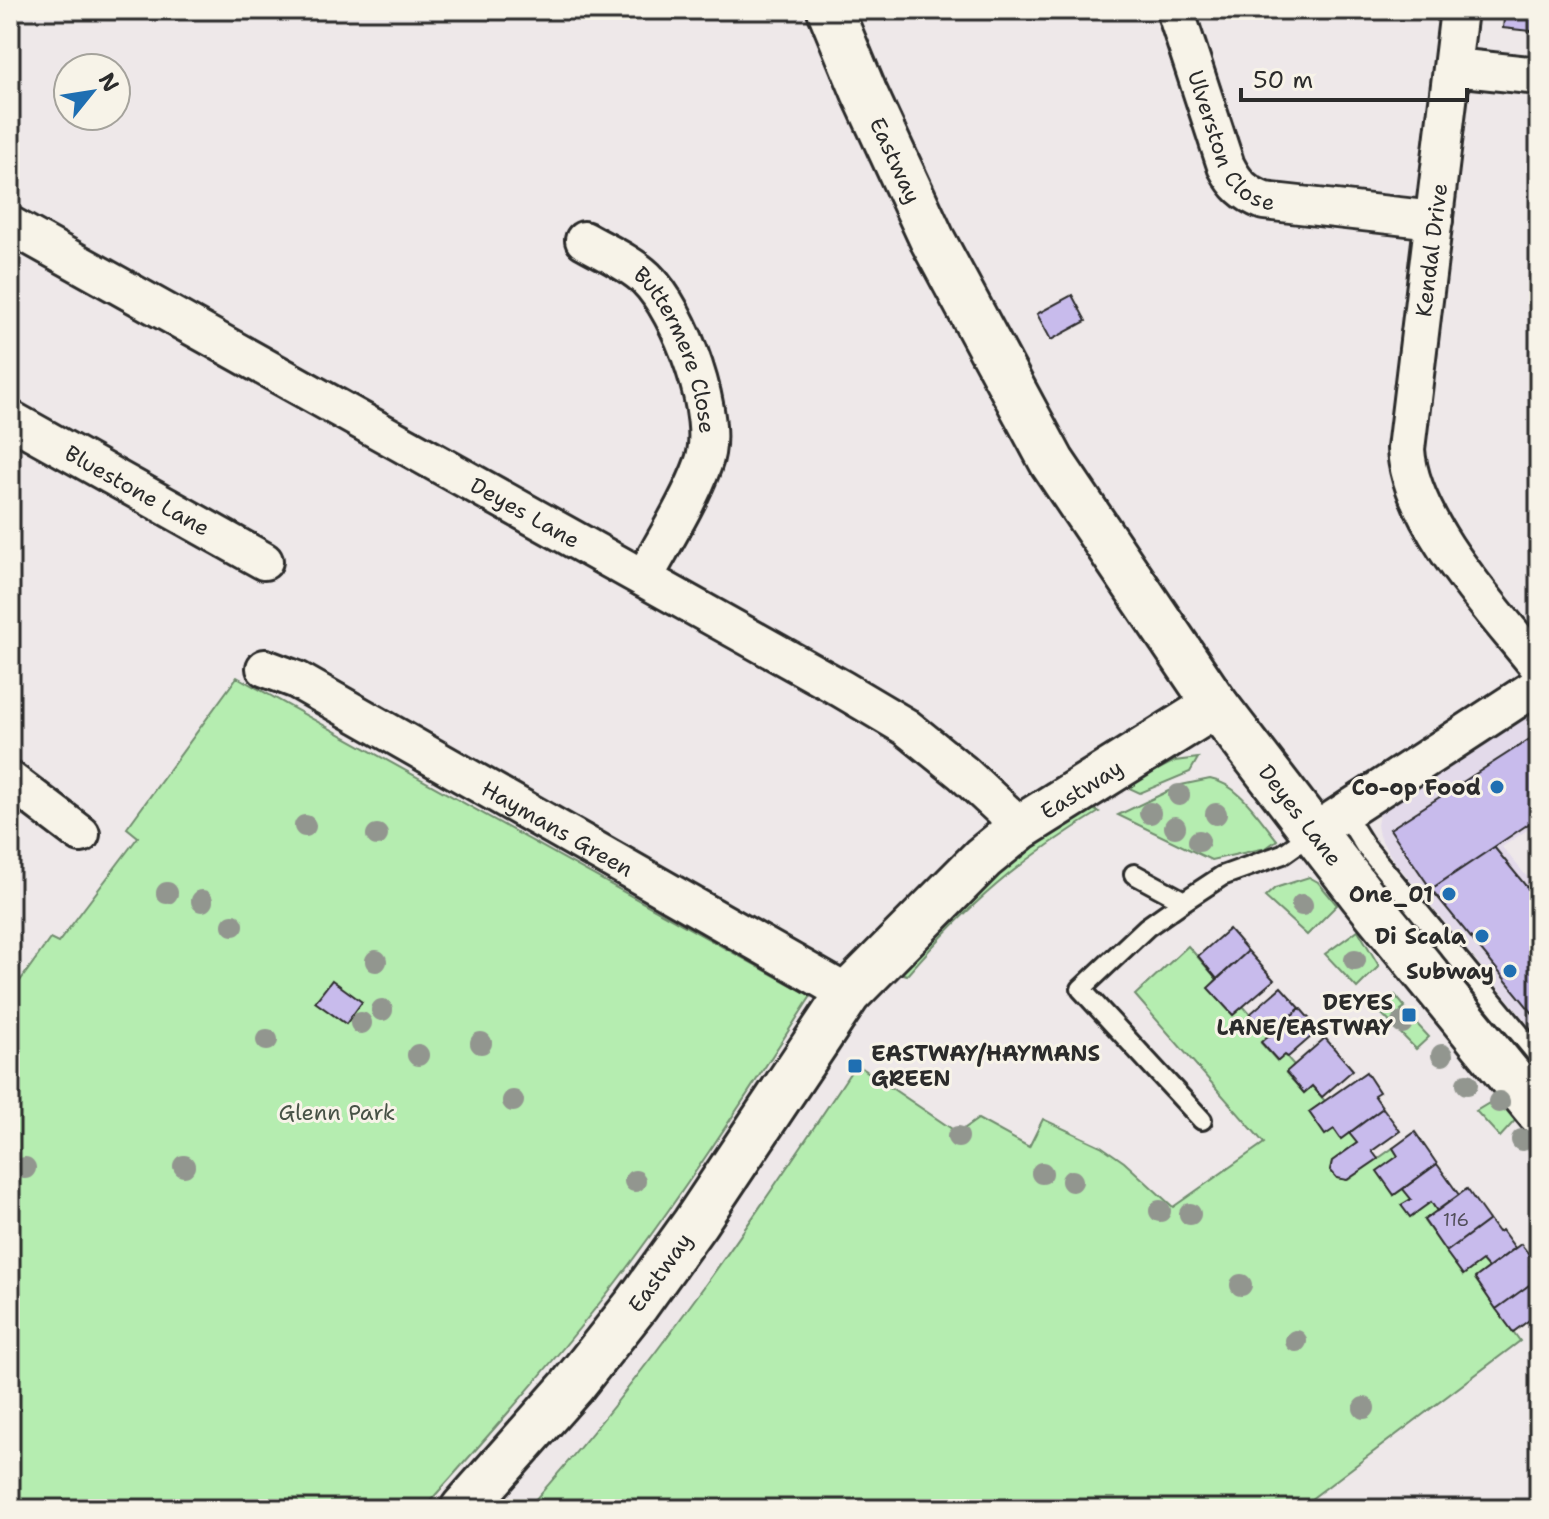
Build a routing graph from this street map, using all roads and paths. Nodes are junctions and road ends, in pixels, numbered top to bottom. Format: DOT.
graph roads {
  1 [pos="830,10"];
  2 [pos="1175,10"];
  3 [pos="1459,10"];
  4 [pos="1454,67"];
  5 [pos="1539,76"];
  6 [pos="1434,220"];
  7 [pos="11,228"];
  8 [pos="584,240"];
  9 [pos="10,419"];
  10 [pos="264,561"];
  11 [pos="644,578"];
  12 [pos="1539,667"];
  13 [pos="265,668"];
  14 [pos="1539,685"];
  15 [pos="1216,705"];
  16 [pos="10,780"];
  17 [pos="1329,822"];
  18 [pos="1021,827"];
  19 [pos="81,834"];
  20 [pos="1134,874"];
  21 [pos="1184,901"];
  22 [pos="848,994"];
  23 [pos="1539,1057"];
  24 [pos="1539,1112"];
  25 [pos="1202,1120"];
  26 [pos="463,1509"];
  1 -- 15 [label="street, Eastway"];
  2 -- 6 [label="street, Ulverston Close"];
  3 -- 4 [label="street, Kendal Drive"];
  4 -- 5 [label="street"];
  4 -- 6 [label="street, Kendal Drive"];
  6 -- 12 [label="street, Kendal Drive"];
  7 -- 11 [label="street, Deyes Lane"];
  8 -- 11 [label="street, Buttermere Close"];
  9 -- 10 [label="street, Bluestone Lane"];
  11 -- 18 [label="street, Deyes Lane"];
  13 -- 22 [label="street, Haymans Green"];
  14 -- 17 [label="street"];
  15 -- 17 [label="street, Deyes Lane"];
  15 -- 18 [label="street, Eastway"];
  16 -- 19 [label="street"];
  17 -- 21 [label="lane"];
  17 -- 23 [label="lane"];
  17 -- 24 [label="street, Deyes Lane"];
  18 -- 22 [label="street, Eastway"];
  20 -- 21 [label="lane"];
  21 -- 25 [label="lane"];
  22 -- 26 [label="street, Eastway"];
}
